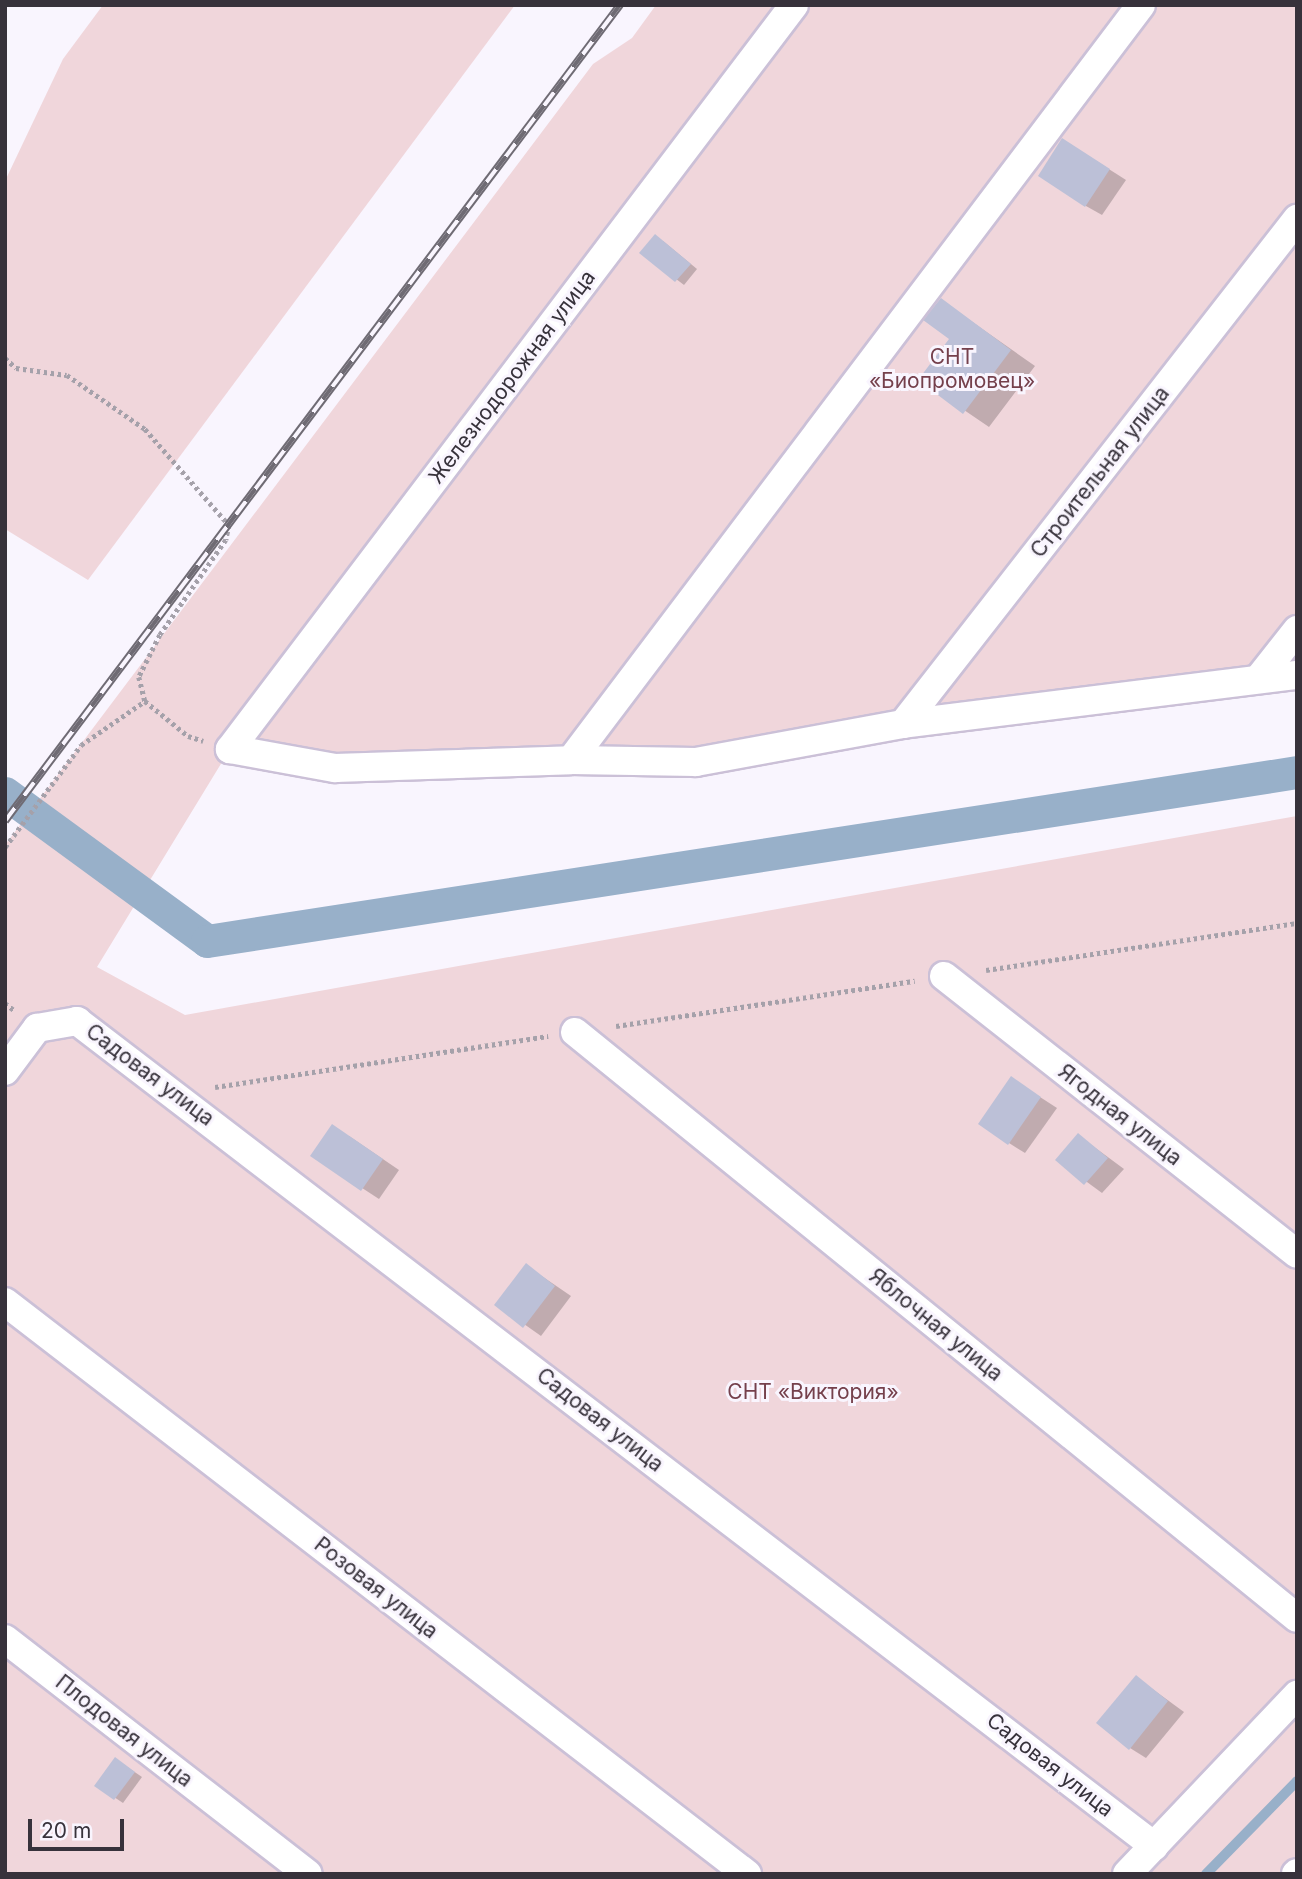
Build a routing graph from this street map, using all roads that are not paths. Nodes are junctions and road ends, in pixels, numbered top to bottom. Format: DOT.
graph roads {
  1 [pos="794,5"];
  2 [pos="1141,5"];
  3 [pos="1297,219"];
  4 [pos="1297,630"];
  5 [pos="1297,674"];
  6 [pos="1260,677"];
  7 [pos="903,724"];
  8 [pos="571,760"];
  9 [pos="944,976"];
  10 [pos="575,1032"];
  11 [pos="5,1070"];
  12 [pos="1297,1254"];
  13 [pos="5,1302"];
  14 [pos="1297,1618"];
  15 [pos="5,1639"];
  16 [pos="1297,1695"];
  17 [pos="1154,1846"];
  18 [pos="309,1874"];
  19 [pos="747,1874"];
  20 [pos="1127,1874"];
  1 -- 8 [label="street, Железнодорожная улица"];
  2 -- 8 [label="street"];
  3 -- 7 [label="street, Строительная улица"];
  4 -- 6 [label="street"];
  5 -- 6 [label="street"];
  6 -- 7 [label="street"];
  7 -- 8 [label="street"];
  9 -- 12 [label="street, Ягодная улица"];
  10 -- 14 [label="street, Яблочная улица"];
  11 -- 17 [label="street, Садовая улица"];
  13 -- 19 [label="street, Розовая улица"];
  15 -- 18 [label="street, Плодовая улица"];
  16 -- 17 [label="street"];
  17 -- 20 [label="street"];
}
